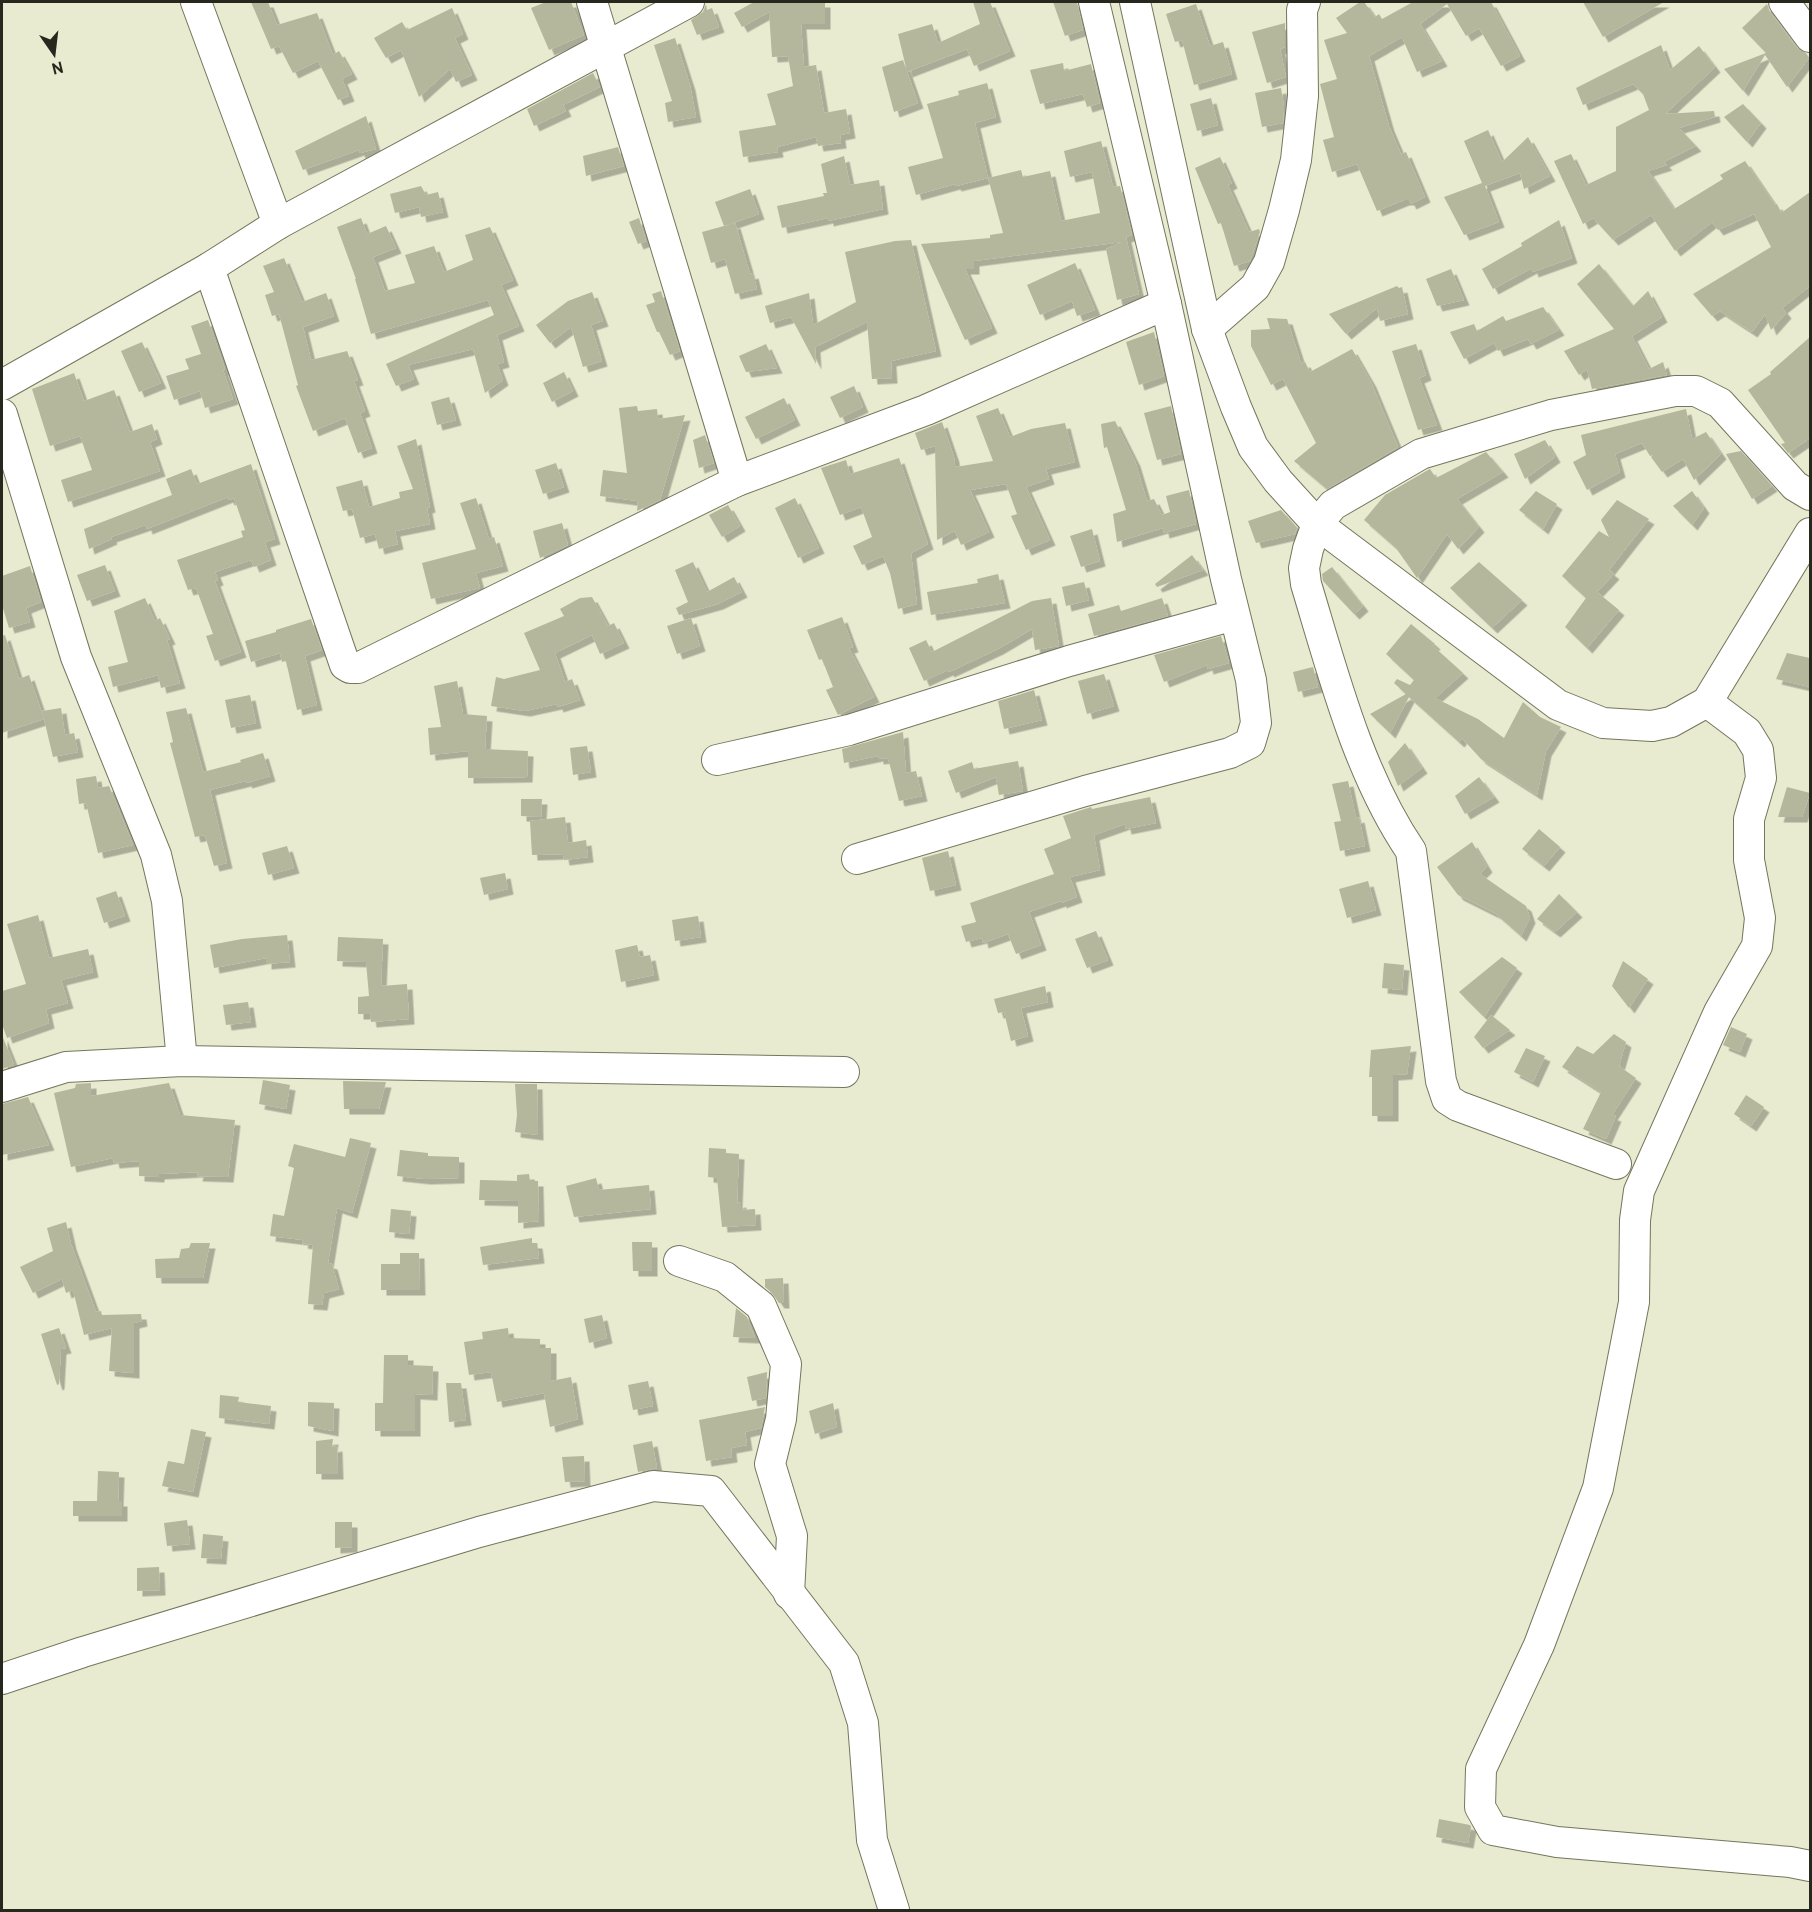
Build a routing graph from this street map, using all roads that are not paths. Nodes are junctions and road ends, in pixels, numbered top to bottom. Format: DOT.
graph roads {
  1 [pos="196,2"];
  2 [pos="592,2"];
  3 [pos="689,2"];
  4 [pos="1094,2"];
  5 [pos="1134,2"];
  6 [pos="1305,2"];
  7 [pos="1784,2"];
  8 [pos="1810,37"];
  9 [pos="607,48"];
  10 [pos="278,224"];
  11 [pos="209,268"];
  12 [pos="1166,304"];
  13 [pos="1207,329"];
  14 [pos="2,385"];
  15 [pos="2,414"];
  16 [pos="737,481"];
  17 [pos="1810,495"];
  18 [pos="1317,524"];
  19 [pos="1810,533"];
  20 [pos="1234,615"];
  21 [pos="1707,702"];
  22 [pos="717,760"];
  23 [pos="857,859"];
  24 [pos="182,1061"];
  25 [pos="844,1072"];
  26 [pos="2,1087"];
  27 [pos="1616,1164"];
  28 [pos="679,1262"];
  29 [pos="789,1594"];
  30 [pos="2,1679"];
  31 [pos="1810,1866"];
  32 [pos="894,1911"];
  1 -- 10 [label="street"];
  2 -- 9 [label="street"];
  3 -- 9 [label="street"];
  4 -- 12 [label="street"];
  5 -- 13 [label="street"];
  6 -- 13 [label="street"];
  7 -- 8 [label="street"];
  9 -- 10 [label="street"];
  9 -- 16 [label="street"];
  10 -- 11 [label="street"];
  11 -- 14 [label="street"];
  11 -- 16 [label="street"];
  12 -- 16 [label="street"];
  12 -- 20 [label="street"];
  13 -- 18 [label="street"];
  15 -- 24 [label="street"];
  17 -- 18 [label="street"];
  18 -- 21 [label="street"];
  18 -- 27 [label="street"];
  19 -- 21 [label="street"];
  20 -- 22 [label="street"];
  20 -- 23 [label="street"];
  21 -- 31 [label="street"];
  24 -- 25 [label="street"];
  24 -- 26 [label="street"];
  28 -- 29 [label="street"];
  29 -- 30 [label="street"];
  29 -- 32 [label="street"];
}
